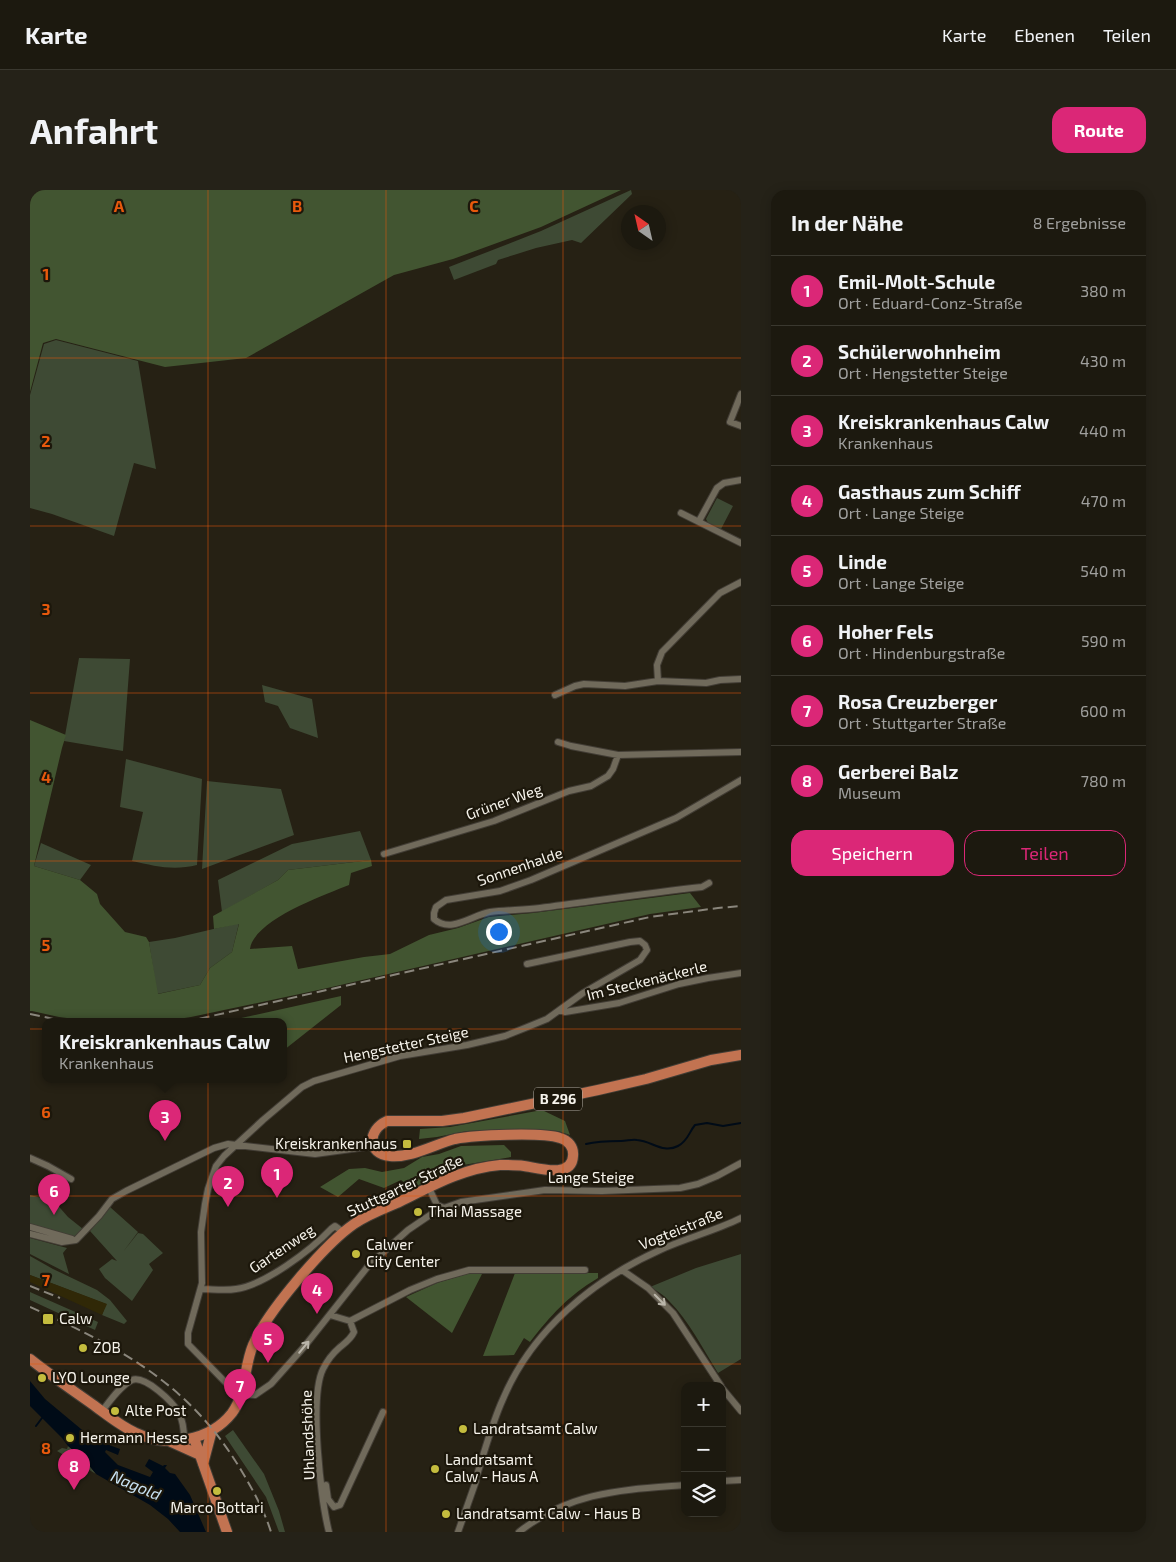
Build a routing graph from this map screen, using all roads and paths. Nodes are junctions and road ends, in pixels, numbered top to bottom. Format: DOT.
graph roads {
  1 [pos="741,394"];
  2 [pos="741,426"];
  3 [pos="741,480"];
  4 [pos="681,512"];
  5 [pos="699,522"];
  6 [pos="741,543"];
  7 [pos="741,582"];
  8 [pos="741,679"];
  9 [pos="658,681"];
  10 [pos="555,696"];
  11 [pos="558,742"];
  12 [pos="741,752"];
  13 [pos="618,755"];
  14 [pos="741,780"];
  15 [pos="384,854"];
  16 [pos="709,883"];
  17 [pos="527,964"];
  18 [pos="741,973"];
  19 [pos="560,1010"];
  20 [pos="741,1055"];
  21 [pos="236,1146"];
  22 [pos="373,1146"];
  23 [pos="30,1158"];
  24 [pos="741,1163"];
  25 [pos="71,1179"];
  26 [pos="429,1188"];
  27 [pos="437,1205"];
  28 [pos="741,1218"];
  29 [pos="30,1227"];
  30 [pos="343,1232"];
  31 [pos="30,1234"];
  32 [pos="76,1240"];
  33 [pos="585,1270"];
  34 [pos="622,1270"];
  35 [pos="201,1289"];
  36 [pos="330,1315"];
  37 [pos="350,1321"];
  38 [pos="30,1359"];
  39 [pos="719,1382"];
  40 [pos="726,1392"];
  41 [pos="241,1394"];
  42 [pos="102,1411"];
  43 [pos="741,1411"];
  44 [pos="383,1412"];
  45 [pos="212,1430"];
  46 [pos="189,1438"];
  47 [pos="169,1441"];
  48 [pos="202,1460"];
  49 [pos="320,1469"];
  50 [pos="741,1480"];
  51 [pos="726,1481"];
  52 [pos="681,1485"];
  53 [pos="227,1532"];
  54 [pos="329,1532"];
  55 [pos="458,1532"];
  56 [pos="519,1532"];
  1 -- 2 [label="street"];
  3 -- 5 [label="street"];
  4 -- 5 [label="street"];
  5 -- 6 [label="street"];
  7 -- 9 [label="street"];
  8 -- 9 [label="street"];
  9 -- 10 [label="street"];
  11 -- 13 [label="street"];
  12 -- 13 [label="street"];
  13 -- 15 [label="street, Grüner Weg"];
  14 -- 16 [label="street, Sonnenhalde"];
  17 -- 19 [label="street, Hengstetter Steige"];
  18 -- 19 [label="street, Im Steckenäckerle"];
  19 -- 21 [label="street, Hengstetter Steige"];
  20 -- 22 [label="main road, B 296"];
  21 -- 22 [label="street"];
  21 -- 32 [label="street"];
  21 -- 35 [label="street, Hengstetter Steige"];
  22 -- 26 [label="main road, Stuttgarter Straße"];
  23 -- 25 [label="street"];
  24 -- 27 [label="street, Lange Steige"];
  26 -- 27 [label="street"];
  26 -- 30 [label="main road, Stuttgarter Straße"];
  27 -- 36 [label="street"];
  28 -- 34 [label="street, Vogteistraße"];
  29 -- 32 [label="street"];
  30 -- 35 [label="street, Gartenweg"];
  30 -- 41 [label="main road, Stuttgarter Straße"];
  31 -- 32 [label="street"];
  33 -- 37 [label="street"];
  34 -- 39 [label="street, one-way"];
  34 -- 55 [label="street, Vogteistraße"];
  35 -- 41 [label="street, Hengstetter Steige"];
  36 -- 37 [label="street"];
  41 -- 36 [label="street, one-way"];
  37 -- 49 [label="street, Uhlandshöhe"];
  38 -- 42 [label="main road"];
  40 -- 43 [label="street"];
  41 -- 45 [label="main road, Stuttgarter Straße"];
  42 -- 46 [label="street"];
  42 -- 47 [label="main road"];
  44 -- 49 [label="street"];
  45 -- 46 [label="main road, Stuttgarter Straße"];
  45 -- 48 [label="main road"];
  46 -- 47 [label="main road, Stuttgarter Straße"];
  46 -- 48 [label="main road"];
  47 -- 48 [label="main road"];
  48 -- 53 [label="main road"];
  49 -- 54 [label="street, Uhlandshöhe"];
  50 -- 51 [label="street"];
  52 -- 56 [label="street"];
}
